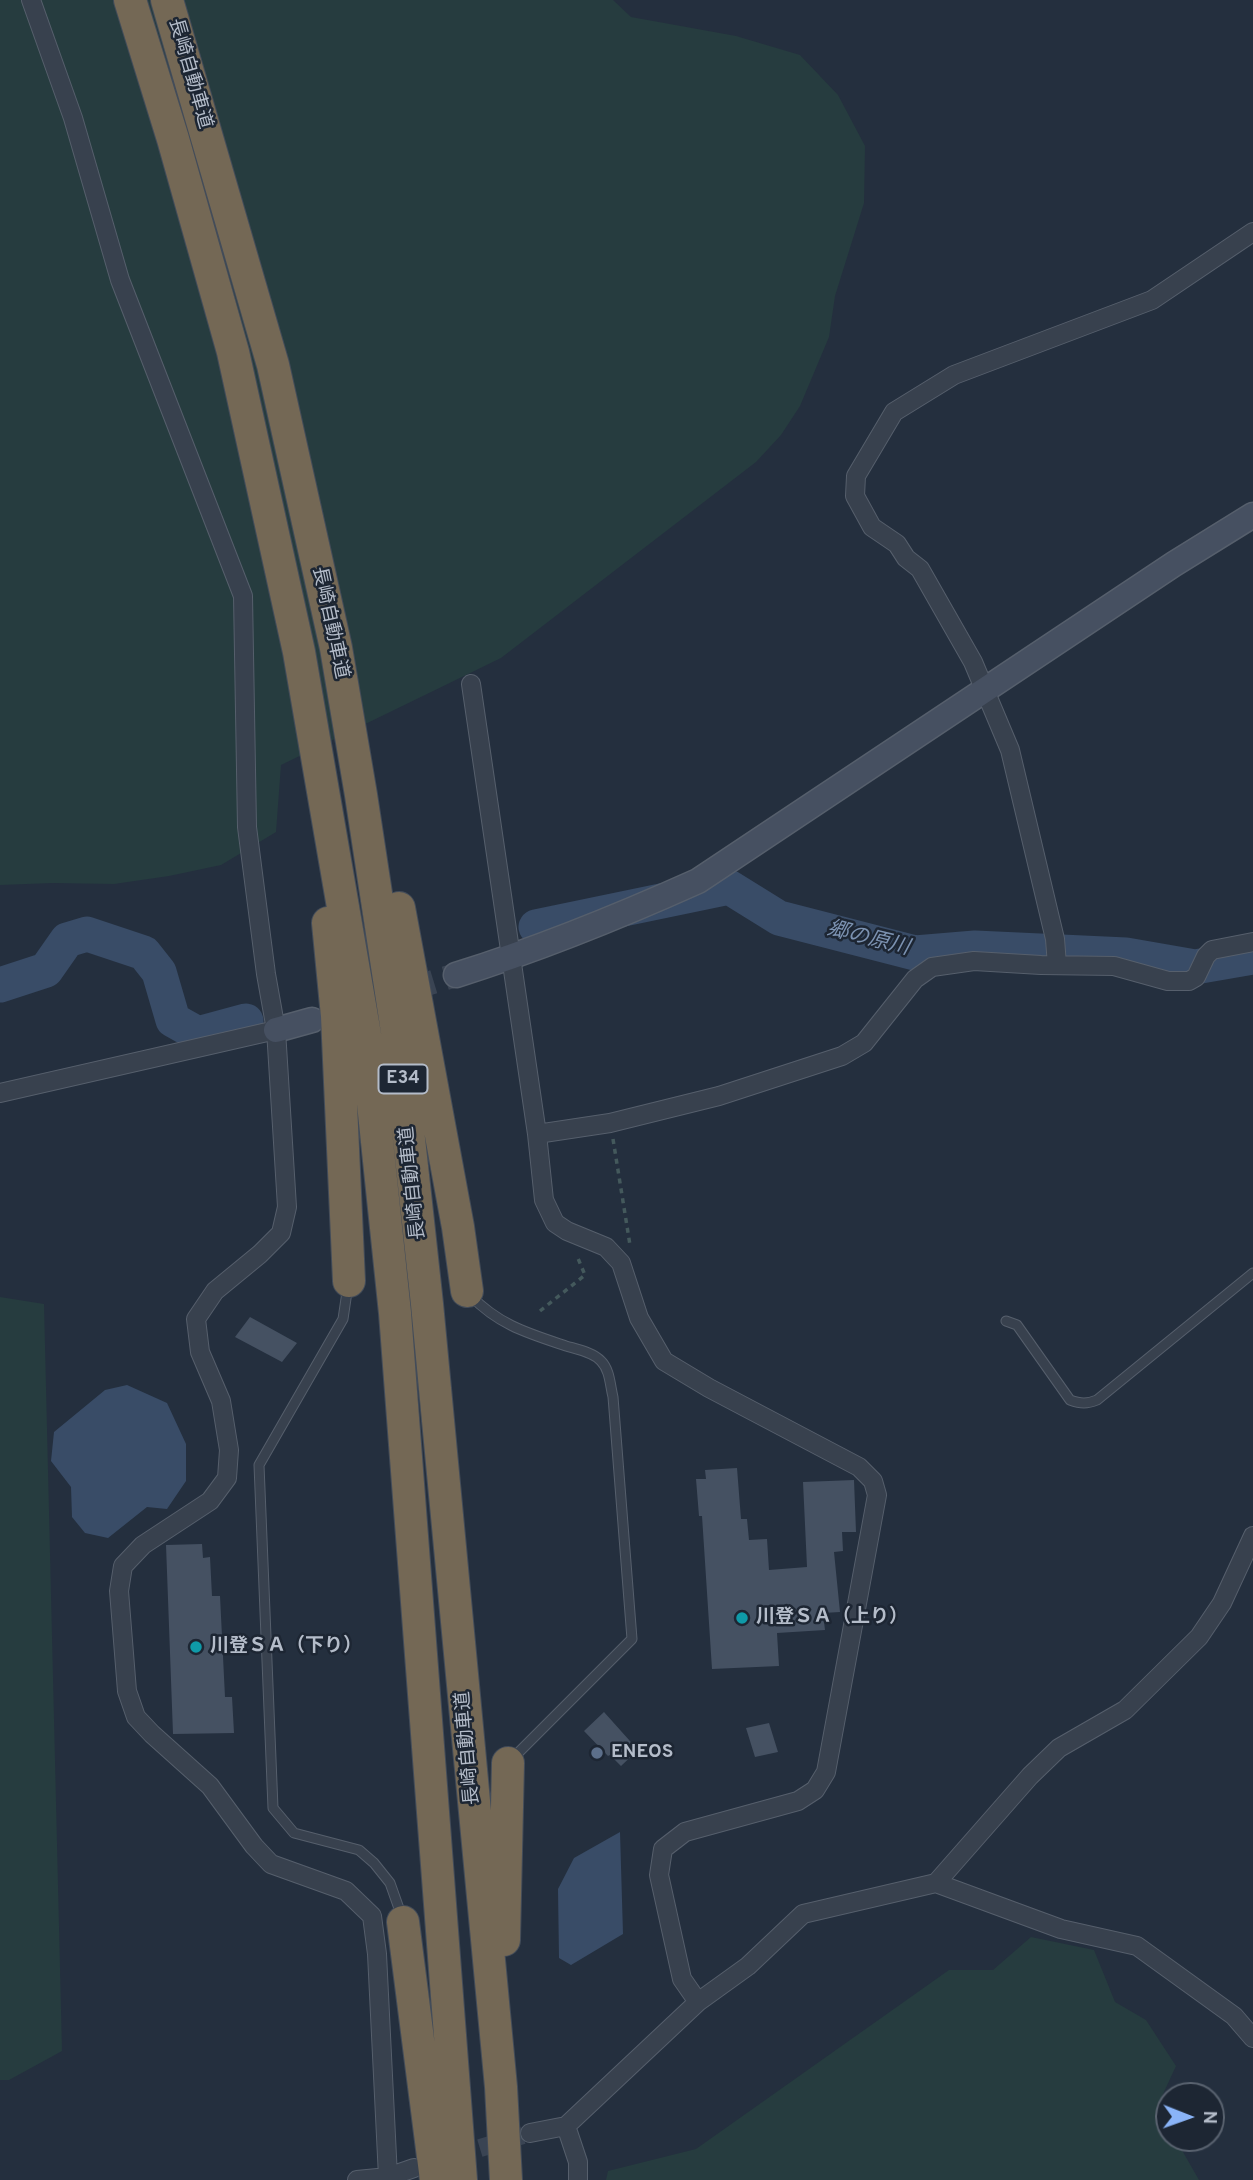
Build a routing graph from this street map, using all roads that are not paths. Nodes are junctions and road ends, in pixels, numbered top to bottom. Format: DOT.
graph roads {
  1 [pos="31,0"];
  2 [pos="130,0"];
  3 [pos="167,0"];
  4 [pos="1253,232"];
  5 [pos="1253,515"];
  6 [pos="336,648"];
  7 [pos="471,684"];
  8 [pos="984,691"];
  9 [pos="326,802"];
  10 [pos="1253,942"];
  11 [pos="512,957"];
  12 [pos="1057,965"];
  13 [pos="456,975"];
  14 [pos="312,1020"];
  15 [pos="276,1030"];
  16 [pos="0,1093"];
  17 [pos="537,1134"];
  18 [pos="1253,1273"];
  19 [pos="349,1281"];
  20 [pos="467,1291"];
  21 [pos="1006,1321"];
  22 [pos="1253,1536"];
  23 [pos="508,1763"];
  24 [pos="936,1883"];
  25 [pos="403,1922"];
  26 [pos="698,2002"];
  27 [pos="1253,2038"];
  28 [pos="501,2087"];
  29 [pos="566,2126"];
  30 [pos="530,2133"];
  31 [pos="425,2174"];
  32 [pos="388,2177"];
  33 [pos="357,2180"];
  34 [pos="461,2180"];
  35 [pos="506,2180"];
  36 [pos="578,2180"];
  1 -- 15 [label="street"];
  2 -- 9 [label="highway, 長崎自動車道 / E34"];
  3 -- 6 [label="highway, 長崎自動車道 / E34"];
  4 -- 8 [label="street"];
  5 -- 8 [label="street"];
  6 -- 20 [label="highway"];
  6 -- 28 [label="highway, 長崎自動車道 / E34"];
  7 -- 11 [label="street"];
  8 -- 11 [label="street"];
  8 -- 12 [label="street"];
  9 -- 19 [label="highway"];
  9 -- 34 [label="highway, 長崎自動車道 / E34"];
  10 -- 12 [label="street"];
  11 -- 13 [label="street"];
  11 -- 17 [label="street"];
  12 -- 17 [label="street"];
  14 -- 15 [label="street"];
  15 -- 16 [label="street"];
  15 -- 32 [label="street"];
  17 -- 26 [label="street"];
  18 -- 21 [label="lane"];
  19 -- 25 [label="lane"];
  20 -- 23 [label="lane"];
  22 -- 24 [label="street"];
  23 -- 28 [label="highway"];
  24 -- 26 [label="street"];
  24 -- 27 [label="street"];
  25 -- 31 [label="highway"];
  26 -- 29 [label="street"];
  28 -- 35 [label="highway, 長崎自動車道 / E34"];
  29 -- 30 [label="street"];
  29 -- 36 [label="street"];
  31 -- 32 [label="street"];
  32 -- 33 [label="street"];
}
